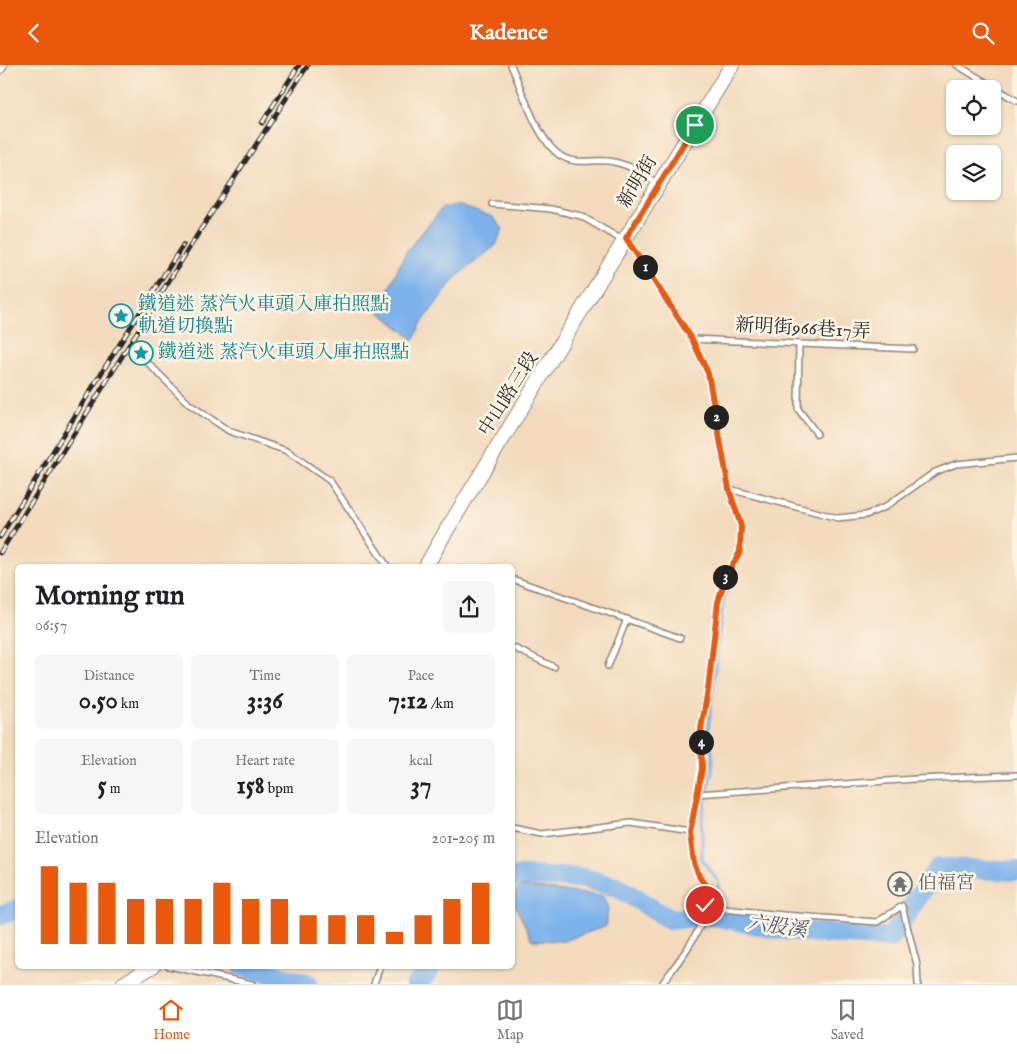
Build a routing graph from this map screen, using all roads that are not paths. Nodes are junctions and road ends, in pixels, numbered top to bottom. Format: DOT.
graph roads {
  1 [pos="511,65"];
  2 [pos="732,65"];
  3 [pos="957,65"];
  4 [pos="1017,101"];
  5 [pos="658,185"];
  6 [pos="492,204"];
  7 [pos="625,240"];
  8 [pos="692,339"];
  9 [pos="799,344"];
  10 [pos="913,349"];
  11 [pos="146,361"];
  12 [pos="817,434"];
  13 [pos="1017,458"];
  14 [pos="729,489"];
  15 [pos="386,564"];
  16 [pos="427,564"];
  17 [pos="515,580"];
  18 [pos="627,619"];
  19 [pos="680,638"];
  20 [pos="515,648"];
  21 [pos="608,666"];
  22 [pos="554,667"];
  23 [pos="1017,775"];
  24 [pos="697,794"];
  25 [pos="515,829"];
  26 [pos="690,833"];
  27 [pos="715,909"];
  28 [pos="149,969"];
  29 [pos="183,969"];
  30 [pos="379,969"];
  31 [pos="123,984"];
  32 [pos="252,984"];
  33 [pos="374,984"];
  34 [pos="662,984"];
  35 [pos="918,984"];
  1 -- 5 [label="lane"];
  2 -- 5 [label="street, 新明街"];
  3 -- 4 [label="lane"];
  5 -- 7 [label="street, 新明街"];
  6 -- 7 [label="lane"];
  7 -- 8 [label="lane"];
  7 -- 16 [label="street, 中山路三段"];
  8 -- 9 [label="lane, 新明街966巷17弄"];
  8 -- 14 [label="lane"];
  9 -- 10 [label="lane, 新明街966巷17弄"];
  9 -- 12 [label="lane"];
  11 -- 15 [label="lane"];
  13 -- 14 [label="lane"];
  14 -- 24 [label="lane"];
  17 -- 18 [label="lane"];
  18 -- 19 [label="lane"];
  18 -- 21 [label="lane"];
  20 -- 22 [label="lane"];
  23 -- 24 [label="lane"];
  24 -- 26 [label="lane"];
  25 -- 26 [label="lane"];
  26 -- 34 [label="lane"];
  27 -- 35 [label="lane"];
  28 -- 31 [label="street"];
  29 -- 32 [label="lane"];
  30 -- 33 [label="lane"];
}
